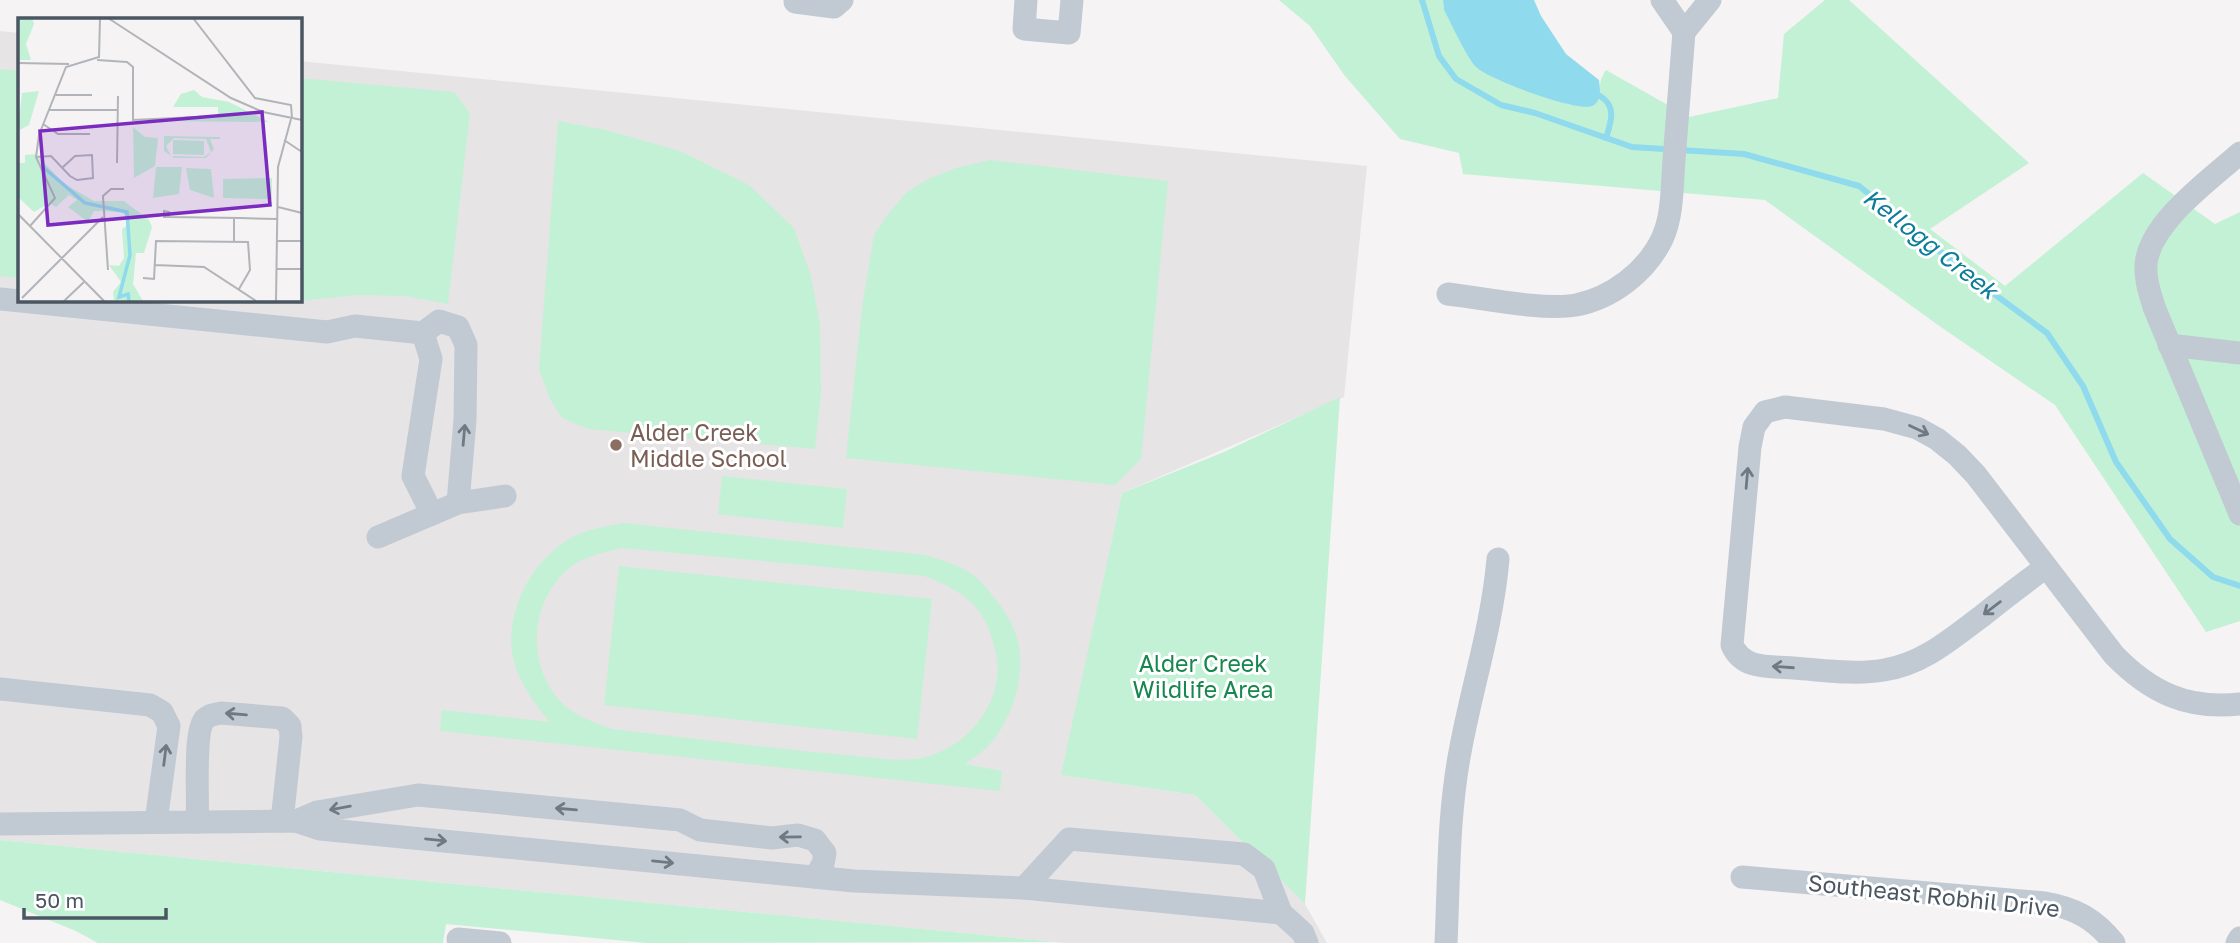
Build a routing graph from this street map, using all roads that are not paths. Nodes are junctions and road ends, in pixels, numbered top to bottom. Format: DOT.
graph roads {
  1 [pos="795,0"];
  2 [pos="842,0"];
  3 [pos="1026,0"];
  4 [pos="1072,0"];
  5 [pos="1662,0"];
  6 [pos="1710,0"];
  7 [pos="1684,32"];
  8 [pos="2240,153"];
  9 [pos="1448,294"];
  10 [pos="0,299"];
  11 [pos="18,301"];
  12 [pos="20,301"];
  13 [pos="423,333"];
  14 [pos="2169,345"];
  15 [pos="2240,353"];
  16 [pos="505,496"];
  17 [pos="458,503"];
  18 [pos="432,514"];
  19 [pos="2240,514"];
  20 [pos="379,537"];
  21 [pos="1498,559"];
  22 [pos="2046,567"];
  23 [pos="0,689"];
  24 [pos="2240,704"];
  25 [pos="289,821"];
  26 [pos="156,822"];
  27 [pos="197,822"];
  28 [pos="0,824"];
  29 [pos="816,877"];
  30 [pos="1742,877"];
  31 [pos="1024,888"];
  32 [pos="1281,913"];
  33 [pos="2240,938"];
  34 [pos="458,939"];
  35 [pos="500,943"];
  36 [pos="1307,943"];
  37 [pos="1446,943"];
  38 [pos="2113,943"];
  39 [pos="2237,943"];
  1 -- 2 [label="street"];
  3 -- 4 [label="street"];
  5 -- 7 [label="street"];
  6 -- 7 [label="street"];
  7 -- 9 [label="street"];
  8 -- 14 [label="street"];
  10 -- 11 [label="street"];
  12 -- 13 [label="street"];
  17 -- 13 [label="street, one-way"];
  13 -- 18 [label="street"];
  14 -- 15 [label="street"];
  14 -- 19 [label="street"];
  16 -- 17 [label="street"];
  17 -- 18 [label="street"];
  18 -- 20 [label="street"];
  21 -- 37 [label="street"];
  22 -- 22 [label="street, one-way"];
  22 -- 24 [label="street"];
  26 -- 23 [label="street, one-way"];
  25 -- 27 [label="street"];
  25 -- 27 [label="street, one-way"];
  25 -- 29 [label="street, one-way"];
  29 -- 25 [label="street, one-way"];
  26 -- 27 [label="street"];
  26 -- 28 [label="street"];
  29 -- 31 [label="street"];
  30 -- 38 [label="street, Southeast Robhil Drive"];
  31 -- 32 [label="street"];
  31 -- 32 [label="street"];
  32 -- 36 [label="street"];
  33 -- 39 [label="street"];
  34 -- 35 [label="street"];
}
